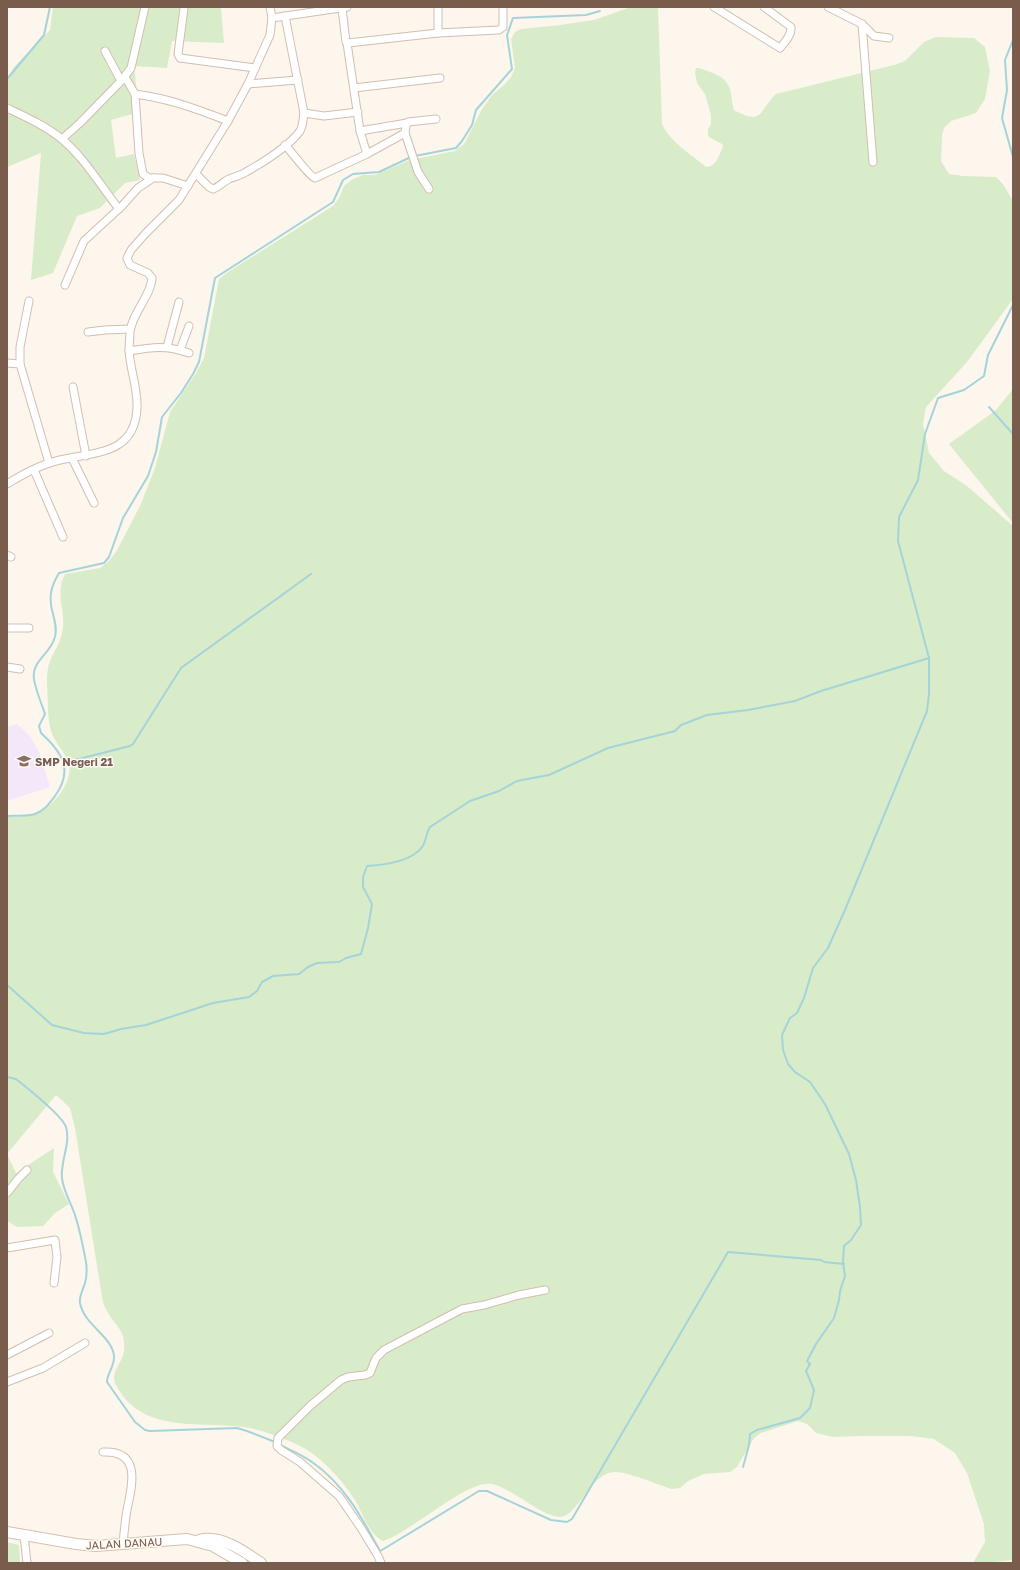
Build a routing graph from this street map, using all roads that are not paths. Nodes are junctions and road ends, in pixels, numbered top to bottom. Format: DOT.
graph roads {
  1 [pos="145,7"];
  2 [pos="270,7"];
  3 [pos="438,7"];
  4 [pos="503,7"];
  5 [pos="714,7"];
  6 [pos="764,7"];
  7 [pos="828,7"];
  8 [pos="184,8"];
  9 [pos="344,8"];
  10 [pos="723,9"];
  11 [pos="286,16"];
  12 [pos="272,18"];
  13 [pos="862,24"];
  14 [pos="438,33"];
  15 [pos="889,38"];
  16 [pos="347,43"];
  17 [pos="106,51"];
  18 [pos="255,68"];
  19 [pos="440,78"];
  20 [pos="123,79"];
  21 [pos="298,80"];
  22 [pos="248,84"];
  23 [pos="354,88"];
  24 [pos="135,94"];
  25 [pos="7,108"];
  26 [pos="358,112"];
  27 [pos="304,113"];
  28 [pos="436,119"];
  29 [pos="228,121"];
  30 [pos="407,123"];
  31 [pos="360,130"];
  32 [pos="405,133"];
  33 [pos="62,139"];
  34 [pos="286,145"];
  35 [pos="367,154"];
  36 [pos="873,162"];
  37 [pos="196,174"];
  38 [pos="153,178"];
  39 [pos="188,186"];
  40 [pos="429,189"];
  41 [pos="119,209"];
  42 [pos="65,285"];
  43 [pos="29,301"];
  44 [pos="179,302"];
  45 [pos="189,326"];
  46 [pos="130,329"];
  47 [pos="88,332"];
  48 [pos="167,347"];
  49 [pos="180,350"];
  50 [pos="129,351"];
  51 [pos="189,353"];
  52 [pos="7,363"];
  53 [pos="20,364"];
  54 [pos="73,387"];
  55 [pos="86,456"];
  56 [pos="72,458"];
  57 [pos="49,463"];
  58 [pos="34,470"];
  59 [pos="7,484"];
  60 [pos="94,503"];
  61 [pos="63,537"];
  62 [pos="7,628"];
  63 [pos="29,628"];
  64 [pos="7,667"];
  65 [pos="20,669"];
  66 [pos="28,1170"];
  67 [pos="7,1194"];
  68 [pos="7,1248"];
  69 [pos="54,1283"];
  70 [pos="545,1290"];
  71 [pos="49,1333"];
  72 [pos="85,1343"];
  73 [pos="7,1355"];
  74 [pos="7,1382"];
  75 [pos="103,1452"];
  76 [pos="7,1532"];
  77 [pos="24,1535"];
  78 [pos="195,1541"];
  79 [pos="122,1544"];
  80 [pos="27,1563"];
  81 [pos="242,1563"];
  82 [pos="261,1563"];
  83 [pos="381,1563"];
  1 -- 20 [label="street"];
  2 -- 12 [label="street"];
  3 -- 14 [label="street"];
  4 -- 14 [label="street"];
  5 -- 10 [label="street"];
  6 -- 10 [label="street"];
  7 -- 13 [label="street"];
  8 -- 18 [label="street"];
  9 -- 11 [label="street"];
  9 -- 16 [label="street"];
  11 -- 12 [label="street"];
  11 -- 21 [label="street"];
  12 -- 18 [label="street"];
  13 -- 15 [label="street"];
  13 -- 36 [label="street"];
  14 -- 16 [label="street"];
  16 -- 23 [label="street"];
  17 -- 20 [label="street"];
  18 -- 22 [label="street"];
  19 -- 23 [label="street"];
  20 -- 24 [label="street"];
  20 -- 33 [label="street"];
  21 -- 22 [label="street"];
  21 -- 27 [label="street"];
  22 -- 29 [label="street"];
  23 -- 26 [label="street"];
  24 -- 29 [label="street"];
  24 -- 38 [label="street"];
  25 -- 33 [label="street"];
  26 -- 27 [label="street"];
  26 -- 31 [label="street"];
  27 -- 34 [label="street"];
  28 -- 30 [label="street"];
  29 -- 37 [label="street"];
  30 -- 31 [label="street"];
  30 -- 32 [label="street"];
  31 -- 35 [label="street"];
  32 -- 35 [label="street"];
  32 -- 40 [label="street"];
  33 -- 41 [label="street"];
  34 -- 35 [label="street"];
  34 -- 37 [label="street"];
  37 -- 39 [label="street"];
  38 -- 39 [label="street"];
  38 -- 41 [label="street"];
  39 -- 46 [label="street"];
  41 -- 42 [label="street"];
  43 -- 53 [label="street"];
  44 -- 48 [label="street"];
  45 -- 49 [label="street"];
  46 -- 47 [label="street"];
  46 -- 50 [label="street"];
  48 -- 49 [label="street"];
  48 -- 50 [label="street"];
  49 -- 51 [label="street"];
  50 -- 55 [label="street"];
  52 -- 53 [label="street"];
  53 -- 57 [label="street"];
  54 -- 55 [label="street"];
  55 -- 56 [label="street"];
  56 -- 57 [label="street"];
  56 -- 60 [label="street"];
  57 -- 58 [label="street"];
  58 -- 59 [label="street"];
  58 -- 61 [label="street"];
  62 -- 63 [label="street"];
  64 -- 65 [label="street"];
  66 -- 67 [label="street"];
  68 -- 69 [label="street"];
  70 -- 83 [label="street"];
  71 -- 73 [label="street"];
  72 -- 74 [label="street"];
  75 -- 79 [label="street"];
  76 -- 77 [label="street, JALAN DANAU"];
  77 -- 79 [label="street, JALAN DANAU"];
  77 -- 80 [label="street"];
  78 -- 79 [label="street, JALAN DANAU"];
  78 -- 81 [label="street, JALAN DANAU"];
  78 -- 82 [label="street, JALAN DANAU"];
}
